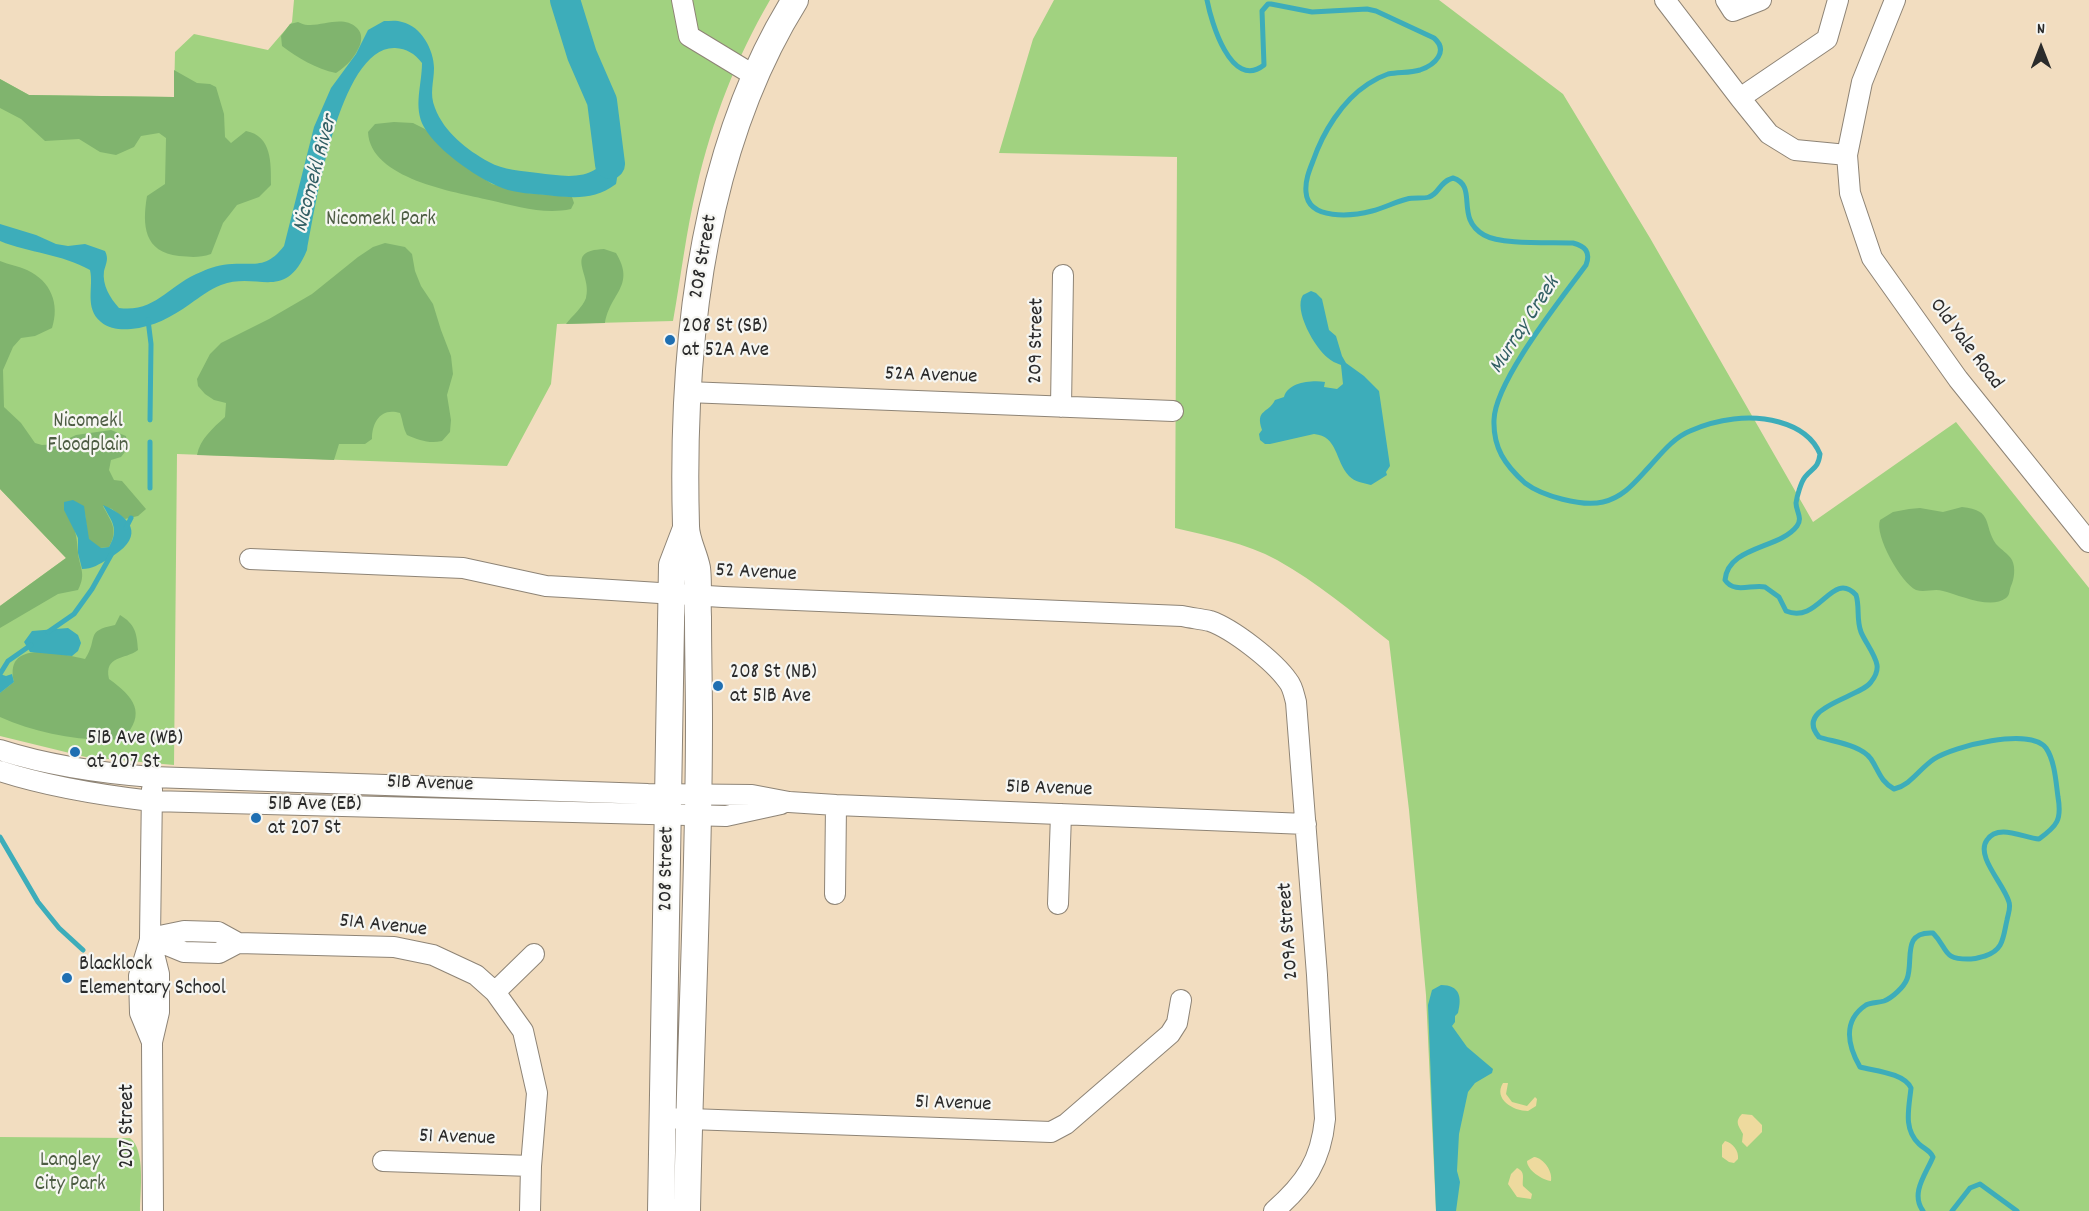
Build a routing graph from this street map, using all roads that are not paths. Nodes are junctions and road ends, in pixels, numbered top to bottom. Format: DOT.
graph roads {
  1 [pos="682,0"];
  2 [pos="795,0"];
  3 [pos="1665,0"];
  4 [pos="1761,0"];
  5 [pos="1838,0"];
  6 [pos="1895,0"];
  7 [pos="1727,10"];
  8 [pos="754,76"];
  9 [pos="1740,98"];
  10 [pos="1847,155"];
  11 [pos="1063,275"];
  12 [pos="687,392"];
  13 [pos="1061,407"];
  14 [pos="1173,411"];
  15 [pos="686,531"];
  16 [pos="2089,542"];
  17 [pos="250,559"];
  18 [pos="671,593"];
  19 [pos="697,595"];
  20 [pos="1253,648"];
  21 [pos="0,750"];
  22 [pos="0,771"];
  23 [pos="152,777"];
  24 [pos="151,801"];
  25 [pos="669,805"];
  26 [pos="698,805"];
  27 [pos="836,805"];
  28 [pos="1061,814"];
  29 [pos="1306,824"];
  30 [pos="835,894"];
  31 [pos="1058,904"];
  32 [pos="150,938"];
  33 [pos="534,954"];
  34 [pos="495,992"];
  35 [pos="1181,1000"];
  36 [pos="662,1118"];
  37 [pos="689,1119"];
  38 [pos="383,1161"];
  39 [pos="531,1166"];
  40 [pos="153,1211"];
  41 [pos="530,1211"];
  42 [pos="661,1211"];
  43 [pos="687,1211"];
  44 [pos="1274,1211"];
  1 -- 8 [label="street"];
  2 -- 8 [label="main road, 208 Street"];
  3 -- 9 [label="street"];
  4 -- 7 [label="street"];
  5 -- 9 [label="street"];
  6 -- 10 [label="street, Old Yale Road"];
  8 -- 12 [label="main road, 208 Street"];
  9 -- 10 [label="street"];
  10 -- 16 [label="street, Old Yale Road"];
  11 -- 13 [label="street, 209 Street"];
  12 -- 13 [label="street, 52A Avenue"];
  12 -- 15 [label="main road, 208 Street"];
  13 -- 14 [label="street, 52A Avenue"];
  15 -- 18 [label="main road, 208 Street"];
  15 -- 19 [label="main road, 208 Street"];
  17 -- 18 [label="street, 52 Avenue"];
  18 -- 19 [label="street, 52 Avenue"];
  18 -- 25 [label="main road, 208 Street"];
  19 -- 20 [label="street, 52 Avenue"];
  19 -- 26 [label="main road, 208 Street"];
  20 -- 29 [label="street, 209A Street"];
  21 -- 23 [label="street, 51B Avenue"];
  22 -- 24 [label="street, 51B Avenue"];
  23 -- 24 [label="street, 207 Street"];
  23 -- 25 [label="street, 51B Avenue"];
  24 -- 25 [label="street, 51B Avenue"];
  24 -- 32 [label="street, 207 Street"];
  25 -- 26 [label="street, 51B Avenue"];
  25 -- 36 [label="main road, 208 Street"];
  26 -- 27 [label="street, 51B Avenue"];
  26 -- 37 [label="main road, 208 Street"];
  27 -- 28 [label="street, 51B Avenue"];
  27 -- 30 [label="street"];
  28 -- 29 [label="street, 51B Avenue"];
  28 -- 31 [label="street"];
  29 -- 44 [label="street, 209A Street"];
  32 -- 34 [label="street, 51A Avenue"];
  32 -- 40 [label="street, 207 Street"];
  33 -- 34 [label="street"];
  34 -- 39 [label="street, 51A Avenue"];
  35 -- 37 [label="street, 51 Avenue"];
  36 -- 37 [label="street, 51 Avenue"];
  36 -- 42 [label="main road, 208 Street"];
  37 -- 43 [label="main road, 208 Street"];
  38 -- 39 [label="street, 51 Avenue"];
  39 -- 41 [label="street, 51A Avenue"];
}
